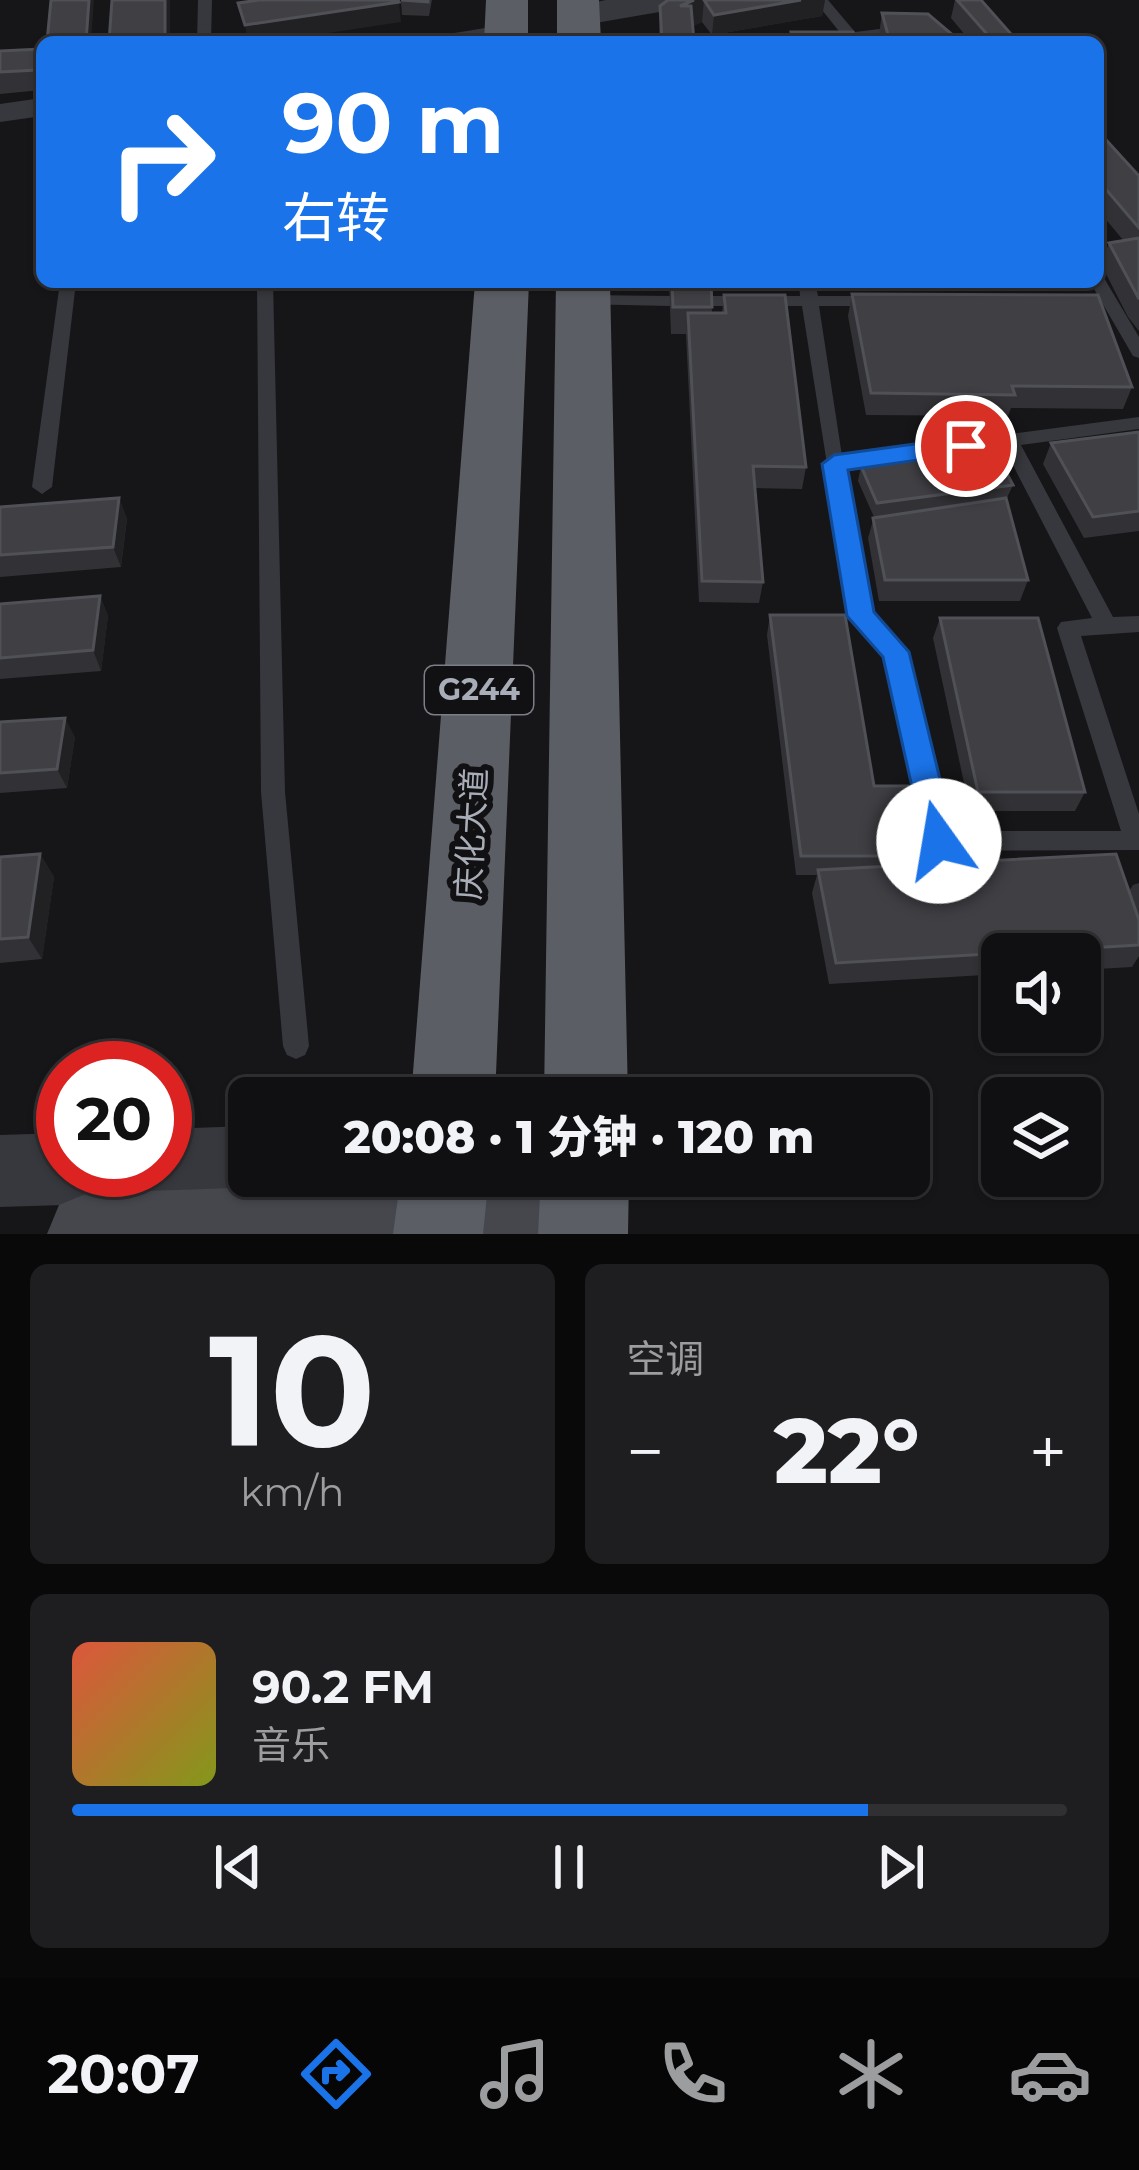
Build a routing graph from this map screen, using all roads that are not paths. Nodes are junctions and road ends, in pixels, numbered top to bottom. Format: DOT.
graph roads {
  1 [pos="205,0"];
  2 [pos="671,0"];
  3 [pos="821,0"];
  4 [pos="578,19"];
  5 [pos="506,25"];
  6 [pos="204,36"];
  7 [pos="468,36"];
  8 [pos="850,36"];
  9 [pos="859,36"];
  10 [pos="942,36"];
  11 [pos="36,108"];
  12 [pos="0,113"];
  13 [pos="67,288"];
  14 [pos="265,288"];
  15 [pos="502,288"];
  16 [pos="1101,288"];
  17 [pos="583,291"];
  18 [pos="808,292"];
  19 [pos="670,301"];
  20 [pos="707,301"];
  21 [pos="902,301"];
  22 [pos="1086,302"];
  23 [pos="1109,302"];
  24 [pos="1139,352"];
  25 [pos="1139,423"];
  26 [pos="1010,440"];
  27 [pos="834,464"];
  28 [pos="43,487"];
  29 [pos="1139,623"];
  30 [pos="1107,626"];
  31 [pos="296,1046"];
  32 [pos="454,1077"];
  33 [pos="586,1077"];
  34 [pos="228,1163"];
  35 [pos="192,1164"];
  36 [pos="36,1170"];
  37 [pos="0,1172"];
  38 [pos="584,1208"];
  39 [pos="441,1210"];
  40 [pos="88,1234"];
  1 -- 6 [label="lane"];
  2 -- 4 [label="street"];
  3 -- 8 [label="lane"];
  5 -- 7 [label="street"];
  9 -- 10 [label="lane"];
  11 -- 12 [label="street"];
  13 -- 28 [label="lane"];
  14 -- 31 [label="lane"];
  15 -- 32 [label="highway, 庆化大道 / G244"];
  16 -- 23 [label="lane"];
  17 -- 19 [label="lane"];
  17 -- 33 [label="highway"];
  18 -- 20 [label="lane"];
  18 -- 21 [label="lane"];
  18 -- 27 [label="lane"];
  22 -- 23 [label="lane"];
  23 -- 24 [label="lane"];
  25 -- 26 [label="lane"];
  26 -- 27 [label="lane"];
  26 -- 30 [label="lane"];
  27 -- 30 [label="lane"];
  29 -- 30 [label="lane"];
  34 -- 35 [label="street"];
  36 -- 37 [label="street"];
  38 -- 39 [label="main road"];
  39 -- 40 [label="main road"];
}
